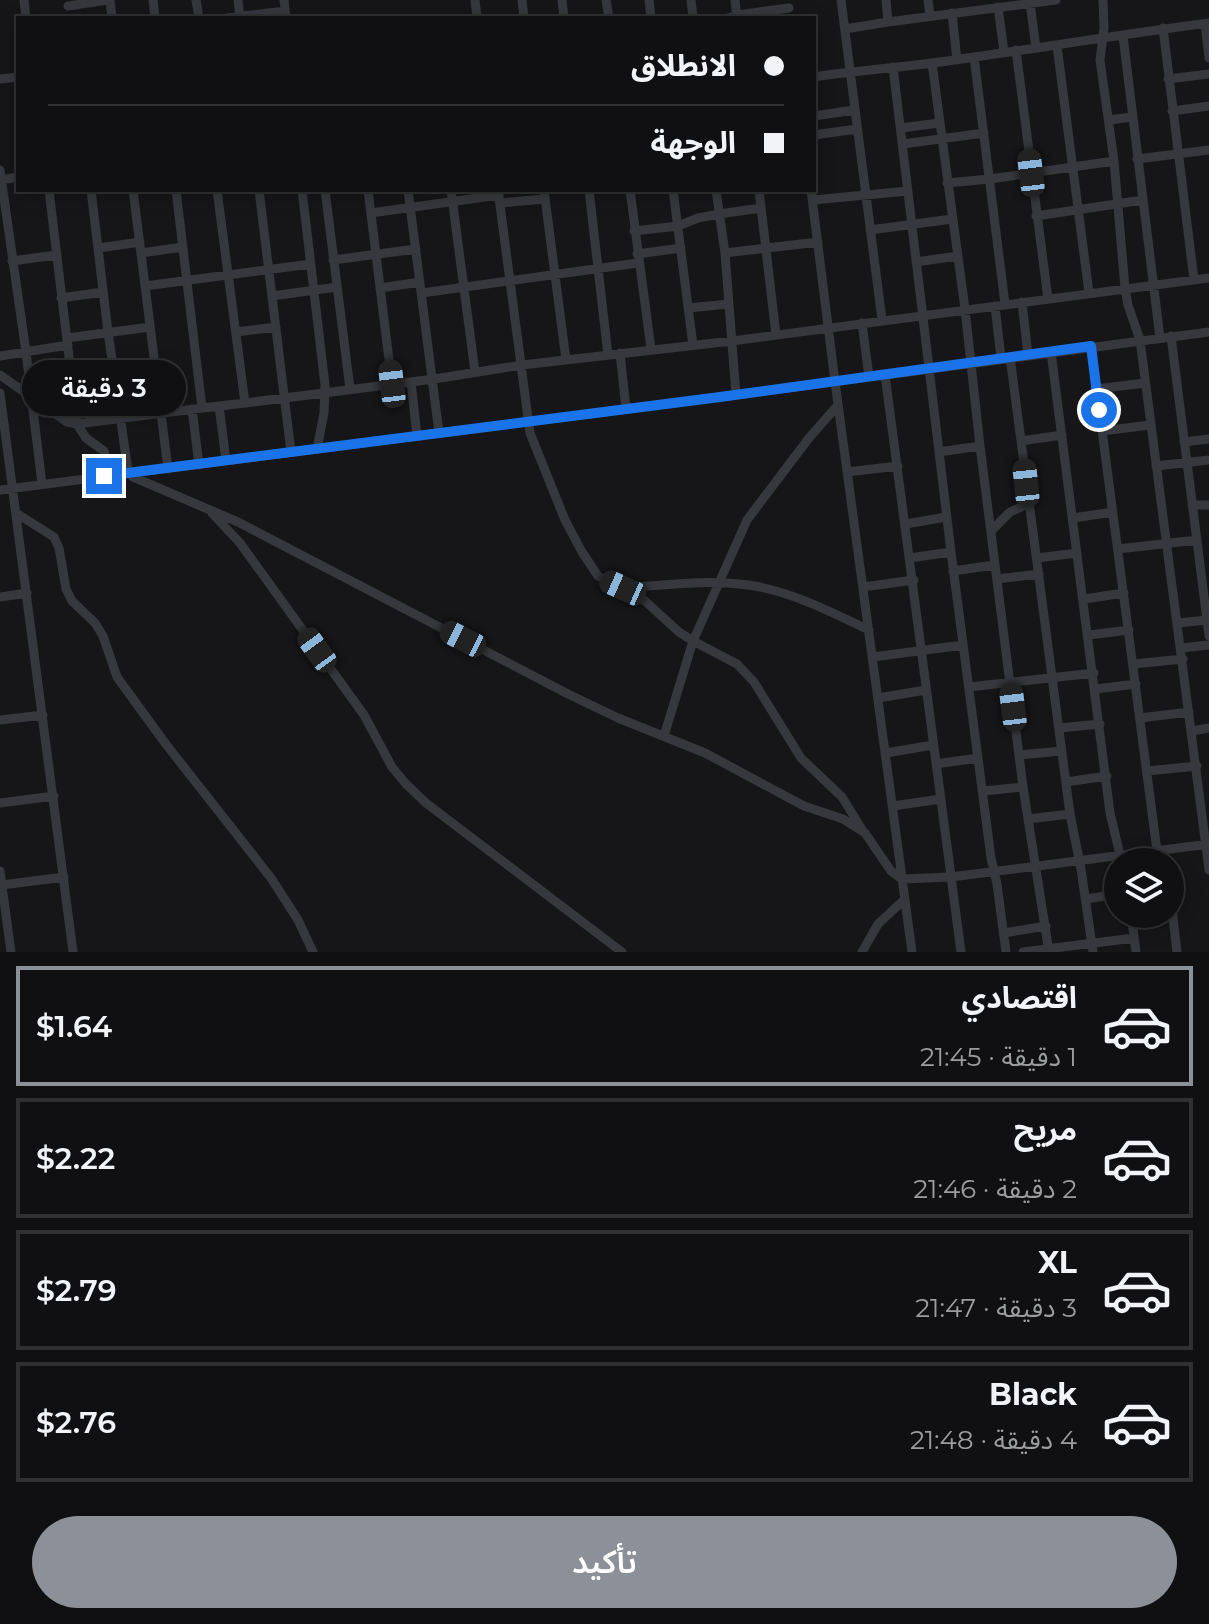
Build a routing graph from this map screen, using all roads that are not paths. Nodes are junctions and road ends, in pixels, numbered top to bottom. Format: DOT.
graph roads {
  1 [pos="109,0"];
  2 [pos="284,0"];
  3 [pos="841,0"];
  4 [pos="886,0"];
  5 [pos="928,0"];
  6 [pos="1056,0"];
  7 [pos="1103,0"];
  8 [pos="1014,2"];
  9 [pos="68,3"];
  10 [pos="1030,3"];
  11 [pos="971,5"];
  12 [pos="998,7"];
  13 [pos="789,9"];
  14 [pos="952,13"];
  15 [pos="286,15"];
  16 [pos="263,16"];
  17 [pos="741,16"];
  18 [pos="930,16"];
  19 [pos="888,22"];
  20 [pos="1207,23"];
  21 [pos="1163,28"];
  22 [pos="845,29"];
  23 [pos="1123,36"];
  24 [pos="1102,39"];
  25 [pos="1057,46"];
  26 [pos="1036,48"];
  27 [pos="1016,50"];
  28 [pos="1004,52"];
  29 [pos="974,57"];
  30 [pos="1209,58"];
  31 [pos="957,60"];
  32 [pos="932,63"];
  33 [pos="893,67"];
  34 [pos="850,72"];
  35 [pos="1209,74"];
  36 [pos="816,77"];
  37 [pos="1168,79"];
  38 [pos="1209,106"];
  39 [pos="854,110"];
  40 [pos="1172,111"];
  41 [pos="816,116"];
  42 [pos="1132,117"];
  43 [pos="1109,120"];
  44 [pos="939,123"];
  45 [pos="901,128"];
  46 [pos="857,129"];
  47 [pos="984,133"];
  48 [pos="816,135"];
  49 [pos="941,139"];
  50 [pos="903,144"];
  51 [pos="1209,150"];
  52 [pos="1178,155"];
  53 [pos="1137,159"];
  54 [pos="1114,161"];
  55 [pos="1072,167"];
  56 [pos="1031,173"];
  57 [pos="1,175"];
  58 [pos="990,179"];
  59 [pos="947,183"];
  60 [pos="908,191"];
  61 [pos="49,192"];
  62 [pos="91,192"];
  63 [pos="133,192"];
  64 [pos="176,192"];
  65 [pos="217,192"];
  66 [pos="259,192"];
  67 [pos="302,192"];
  68 [pos="325,192"];
  69 [pos="368,192"];
  70 [pos="408,192"];
  71 [pos="451,192"];
  72 [pos="589,192"];
  73 [pos="630,192"];
  74 [pos="673,192"];
  75 [pos="716,192"];
  76 [pos="759,192"];
  77 [pos="545,194"];
  78 [pos="812,195"];
  79 [pos="499,196"];
  80 [pos="865,196"];
  81 [pos="1143,200"];
  82 [pos="453,202"];
  83 [pos="1119,204"];
  84 [pos="411,208"];
  85 [pos="761,208"];
  86 [pos="1078,209"];
  87 [pos="371,213"];
  88 [pos="719,214"];
  89 [pos="1036,216"];
  90 [pos="328,219"];
  91 [pos="952,219"];
  92 [pos="306,223"];
  93 [pos="911,225"];
  94 [pos="678,226"];
  95 [pos="870,230"];
  96 [pos="634,231"];
  97 [pos="818,242"];
  98 [pos="140,247"];
  99 [pos="183,247"];
  100 [pos="99,248"];
  101 [pos="681,248"];
  102 [pos="766,248"];
  103 [pos="416,249"];
  104 [pos="725,253"];
  105 [pos="56,255"];
  106 [pos="376,255"];
  107 [pos="957,256"];
  108 [pos="638,258"];
  109 [pos="333,260"];
  110 [pos="12,261"];
  111 [pos="916,262"];
  112 [pos="311,264"];
  113 [pos="599,269"];
  114 [pos="268,270"];
  115 [pos="228,275"];
  116 [pos="555,275"];
  117 [pos="1209,278"];
  118 [pos="187,280"];
  119 [pos="1194,280"];
  120 [pos="510,282"];
  121 [pos="1154,285"];
  122 [pos="145,286"];
  123 [pos="337,287"];
  124 [pos="380,288"];
  125 [pos="421,288"];
  126 [pos="464,288"];
  127 [pos="1125,288"];
  128 [pos="315,290"];
  129 [pos="103,292"];
  130 [pos="1089,293"];
  131 [pos="272,296"];
  132 [pos="61,298"];
  133 [pos="1048,299"];
  134 [pos="1022,302"];
  135 [pos="729,304"];
  136 [pos="1000,305"];
  137 [pos="688,308"];
  138 [pos="965,309"];
  139 [pos="922,316"];
  140 [pos="882,320"];
  141 [pos="862,323"];
  142 [pos="150,327"];
  143 [pos="276,327"];
  144 [pos="828,328"];
  145 [pos="108,332"];
  146 [pos="236,332"];
  147 [pos="1209,332"];
  148 [pos="776,335"];
  149 [pos="1171,336"];
  150 [pos="1160,338"];
  151 [pos="1140,340"];
  152 [pos="732,341"];
  153 [pos="67,342"];
  154 [pos="693,345"];
  155 [pos="1091,346"];
  156 [pos="651,349"];
  157 [pos="26,352"];
  158 [pos="1051,352"];
  159 [pos="620,353"];
  160 [pos="608,355"];
  161 [pos="1028,355"];
  162 [pos="0,356"];
  163 [pos="1006,358"];
  164 [pos="566,360"];
  165 [pos="971,363"];
  166 [pos="522,365"];
  167 [pos="929,369"];
  168 [pos="475,372"];
  169 [pos="0,375"];
  170 [pos="885,375"];
  171 [pos="869,377"];
  172 [pos="434,379"];
  173 [pos="411,382"];
  174 [pos="835,382"];
  175 [pos="1145,383"];
  176 [pos="392,384"];
  177 [pos="350,389"];
  178 [pos="1096,389"];
  179 [pos="326,392"];
  180 [pos="0,393"];
  181 [pos="736,395"];
  182 [pos="32,397"];
  183 [pos="284,398"];
  184 [pos="245,403"];
  185 [pos="838,405"];
  186 [pos="219,406"];
  187 [pos="197,408"];
  188 [pos="1,409"];
  189 [pos="626,409"];
  190 [pos="161,412"];
  191 [pos="120,418"];
  192 [pos="528,421"];
  193 [pos="77,424"];
  194 [pos="1150,425"];
  195 [pos="1102,431"];
  196 [pos="439,433"];
  197 [pos="1062,435"];
  198 [pos="417,436"];
  199 [pos="1209,439"];
  200 [pos="1021,441"];
  201 [pos="1184,442"];
  202 [pos="980,446"];
  203 [pos="317,449"];
  204 [pos="291,452"];
  205 [pos="939,452"];
  206 [pos="1209,460"];
  207 [pos="226,461"];
  208 [pos="1187,463"];
  209 [pos="199,465"];
  210 [pos="898,466"];
  211 [pos="1156,466"];
  212 [pos="168,469"];
  213 [pos="847,472"];
  214 [pos="129,473"];
  215 [pos="104,476"];
  216 [pos="42,484"];
  217 [pos="12,488"];
  218 [pos="0,490"];
  219 [pos="1028,504"];
  220 [pos="1192,505"];
  221 [pos="1209,505"];
  222 [pos="210,511"];
  223 [pos="1113,512"];
  224 [pos="16,513"];
  225 [pos="946,517"];
  226 [pos="1073,518"];
  227 [pos="906,524"];
  228 [pos="991,531"];
  229 [pos="1197,540"];
  230 [pos="1167,543"];
  231 [pos="1118,549"];
  232 [pos="951,552"];
  233 [pos="1077,553"];
  234 [pos="910,558"];
  235 [pos="1037,558"];
  236 [pos="994,565"];
  237 [pos="953,571"];
  238 [pos="1039,574"];
  239 [pos="997,579"];
  240 [pos="914,580"];
  241 [pos="717,583"];
  242 [pos="863,587"];
  243 [pos="623,588"];
  244 [pos="27,593"];
  245 [pos="1124,593"];
  246 [pos="0,597"];
  247 [pos="1084,599"];
  248 [pos="1207,620"];
  249 [pos="1178,623"];
  250 [pos="869,630"];
  251 [pos="1129,630"];
  252 [pos="1089,635"];
  253 [pos="1209,636"];
  254 [pos="693,641"];
  255 [pos="963,645"];
  256 [pos="1209,645"];
  257 [pos="1181,648"];
  258 [pos="922,650"];
  259 [pos="873,657"];
  260 [pos="1183,659"];
  261 [pos="1133,664"];
  262 [pos="1094,673"];
  263 [pos="1052,678"];
  264 [pos="1010,682"];
  265 [pos="1136,684"];
  266 [pos="969,687"];
  267 [pos="1096,689"];
  268 [pos="926,690"];
  269 [pos="878,698"];
  270 [pos="1189,712"];
  271 [pos="43,715"];
  272 [pos="1140,718"];
  273 [pos="0,720"];
  274 [pos="1100,724"];
  275 [pos="1059,728"];
  276 [pos="1209,728"];
  277 [pos="1192,731"];
  278 [pos="664,736"];
  279 [pos="933,745"];
  280 [pos="1062,751"];
  281 [pos="886,753"];
  282 [pos="1019,755"];
  283 [pos="978,758"];
  284 [pos="936,764"];
  285 [pos="1197,766"];
  286 [pos="1147,771"];
  287 [pos="1107,776"];
  288 [pos="1066,782"];
  289 [pos="1023,787"];
  290 [pos="983,791"];
  291 [pos="54,796"];
  292 [pos="941,799"];
  293 [pos="0,803"];
  294 [pos="893,806"];
  295 [pos="1070,814"];
  296 [pos="1028,819"];
  297 [pos="865,833"];
  298 [pos="1207,844"];
  299 [pos="1118,848"];
  300 [pos="1161,848"];
  301 [pos="1176,848"];
  302 [pos="1104,860"];
  303 [pos="1079,861"];
  304 [pos="1036,866"];
  305 [pos="1209,869"];
  306 [pos="0,871"];
  307 [pos="994,871"];
  308 [pos="64,877"];
  309 [pos="951,877"];
  310 [pos="902,879"];
  311 [pos="2,885"];
  312 [pos="1104,896"];
  313 [pos="905,899"];
  314 [pos="1086,899"];
  315 [pos="3,924"];
  316 [pos="1046,926"];
  317 [pos="1133,928"];
  318 [pos="1174,928"];
  319 [pos="1004,933"];
  320 [pos="1134,938"];
  321 [pos="1092,948"];
  322 [pos="1049,950"];
  323 [pos="11,952"];
  324 [pos="73,952"];
  325 [pos="313,952"];
  326 [pos="622,952"];
  327 [pos="862,952"];
  328 [pos="912,952"];
  329 [pos="961,952"];
  330 [pos="1006,952"];
  331 [pos="1023,952"];
  332 [pos="1136,952"];
  333 [pos="1177,952"];
  1 -- 9 [label="street"];
  2 -- 15 [label="street"];
  3 -- 22 [label="street"];
  4 -- 19 [label="street"];
  5 -- 18 [label="street"];
  6 -- 10 [label="street"];
  7 -- 24 [label="street"];
  8 -- 10 [label="street"];
  8 -- 12 [label="street"];
  10 -- 26 [label="street"];
  11 -- 12 [label="street"];
  11 -- 14 [label="street"];
  12 -- 28 [label="street"];
  13 -- 17 [label="street"];
  14 -- 18 [label="street"];
  14 -- 31 [label="street"];
  15 -- 16 [label="street"];
  18 -- 19 [label="street"];
  19 -- 22 [label="street"];
  20 -- 21 [label="street"];
  20 -- 30 [label="street"];
  21 -- 23 [label="street"];
  21 -- 37 [label="street"];
  22 -- 34 [label="street"];
  23 -- 24 [label="street"];
  23 -- 42 [label="street"];
  24 -- 25 [label="street"];
  24 -- 43 [label="street"];
  25 -- 26 [label="street"];
  25 -- 55 [label="street"];
  26 -- 27 [label="street"];
  27 -- 28 [label="street"];
  27 -- 56 [label="street"];
  28 -- 29 [label="street"];
  29 -- 31 [label="street"];
  29 -- 47 [label="street"];
  31 -- 32 [label="street"];
  32 -- 33 [label="street"];
  32 -- 44 [label="street"];
  33 -- 34 [label="street"];
  33 -- 45 [label="street"];
  34 -- 36 [label="street"];
  34 -- 39 [label="street"];
  35 -- 37 [label="street"];
  37 -- 40 [label="street"];
  38 -- 40 [label="street"];
  39 -- 41 [label="street"];
  39 -- 46 [label="street"];
  40 -- 52 [label="street"];
  42 -- 43 [label="street"];
  42 -- 53 [label="street"];
  43 -- 54 [label="street"];
  44 -- 45 [label="street"];
  44 -- 49 [label="street"];
  45 -- 50 [label="street"];
  46 -- 48 [label="street"];
  46 -- 80 [label="street"];
  47 -- 49 [label="street"];
  47 -- 58 [label="street"];
  49 -- 50 [label="street"];
  49 -- 59 [label="street"];
  50 -- 60 [label="street"];
  51 -- 52 [label="street"];
  52 -- 53 [label="street"];
  52 -- 119 [label="street"];
  53 -- 81 [label="street"];
  54 -- 55 [label="street"];
  54 -- 83 [label="street"];
  55 -- 56 [label="street"];
  55 -- 86 [label="street"];
  56 -- 58 [label="street"];
  56 -- 89 [label="street"];
  57 -- 110 [label="street"];
  58 -- 59 [label="street"];
  58 -- 136 [label="street"];
  59 -- 91 [label="street"];
  60 -- 80 [label="street"];
  60 -- 93 [label="street"];
  61 -- 105 [label="street"];
  62 -- 100 [label="street"];
  63 -- 98 [label="street"];
  64 -- 99 [label="street"];
  65 -- 115 [label="street"];
  66 -- 114 [label="street"];
  67 -- 92 [label="street"];
  68 -- 90 [label="street"];
  69 -- 87 [label="street"];
  70 -- 84 [label="street"];
  71 -- 82 [label="street"];
  72 -- 113 [label="street"];
  73 -- 96 [label="street"];
  74 -- 94 [label="street"];
  75 -- 88 [label="street"];
  76 -- 85 [label="street"];
  77 -- 79 [label="street"];
  77 -- 116 [label="street"];
  78 -- 80 [label="street"];
  78 -- 97 [label="street"];
  79 -- 82 [label="street"];
  79 -- 120 [label="street"];
  80 -- 95 [label="street"];
  81 -- 83 [label="street"];
  81 -- 121 [label="street"];
  82 -- 84 [label="street"];
  82 -- 126 [label="street"];
  83 -- 86 [label="street"];
  83 -- 127 [label="street"];
  84 -- 87 [label="street"];
  84 -- 103 [label="street"];
  85 -- 88 [label="street"];
  85 -- 102 [label="street"];
  86 -- 89 [label="street"];
  86 -- 130 [label="street"];
  87 -- 106 [label="street"];
  88 -- 94 [label="street"];
  88 -- 104 [label="street"];
  89 -- 133 [label="street"];
  90 -- 92 [label="street"];
  90 -- 109 [label="street"];
  91 -- 93 [label="street"];
  91 -- 107 [label="street"];
  92 -- 112 [label="street"];
  93 -- 95 [label="street"];
  93 -- 111 [label="street"];
  94 -- 96 [label="street"];
  94 -- 101 [label="street"];
  95 -- 140 [label="street"];
  96 -- 108 [label="street"];
  97 -- 102 [label="street"];
  97 -- 144 [label="street"];
  98 -- 99 [label="street"];
  98 -- 100 [label="street"];
  98 -- 122 [label="street"];
  99 -- 118 [label="street"];
  100 -- 129 [label="street"];
  101 -- 108 [label="street"];
  101 -- 137 [label="street"];
  102 -- 104 [label="street"];
  102 -- 148 [label="street"];
  103 -- 106 [label="street"];
  103 -- 125 [label="street"];
  104 -- 135 [label="street"];
  105 -- 110 [label="street"];
  105 -- 132 [label="street"];
  106 -- 109 [label="street"];
  106 -- 124 [label="street"];
  107 -- 111 [label="street"];
  107 -- 138 [label="street"];
  108 -- 113 [label="street"];
  108 -- 156 [label="street"];
  109 -- 123 [label="street"];
  110 -- 157 [label="street"];
  111 -- 139 [label="street"];
  112 -- 114 [label="street"];
  112 -- 128 [label="street"];
  113 -- 116 [label="street"];
  113 -- 160 [label="street"];
  114 -- 115 [label="street"];
  114 -- 131 [label="street"];
  115 -- 118 [label="street"];
  115 -- 146 [label="street"];
  116 -- 120 [label="street"];
  116 -- 164 [label="street"];
  117 -- 119 [label="street"];
  118 -- 122 [label="street"];
  118 -- 187 [label="street"];
  119 -- 121 [label="street"];
  120 -- 126 [label="street"];
  120 -- 166 [label="street"];
  121 -- 127 [label="street"];
  121 -- 150 [label="street"];
  122 -- 142 [label="street"];
  123 -- 128 [label="street"];
  123 -- 177 [label="street"];
  124 -- 125 [label="street"];
  124 -- 176 [label="street"];
  125 -- 126 [label="street"];
  125 -- 172 [label="street"];
  126 -- 168 [label="street"];
  127 -- 130 [label="street"];
  127 -- 151 [label="street"];
  128 -- 131 [label="street"];
  128 -- 179 [label="street"];
  129 -- 132 [label="street"];
  129 -- 145 [label="street"];
  130 -- 133 [label="street"];
  131 -- 143 [label="street"];
  132 -- 153 [label="street"];
  133 -- 134 [label="street"];
  134 -- 136 [label="street"];
  134 -- 161 [label="street"];
  135 -- 137 [label="street"];
  135 -- 152 [label="street"];
  136 -- 138 [label="street"];
  136 -- 163 [label="street"];
  137 -- 154 [label="street"];
  138 -- 139 [label="street"];
  138 -- 165 [label="street"];
  139 -- 140 [label="street"];
  139 -- 167 [label="street"];
  140 -- 141 [label="street"];
  141 -- 144 [label="street"];
  141 -- 171 [label="street"];
  142 -- 145 [label="street"];
  142 -- 190 [label="street"];
  143 -- 146 [label="street"];
  143 -- 183 [label="street"];
  144 -- 148 [label="street"];
  144 -- 174 [label="street"];
  145 -- 153 [label="street"];
  145 -- 191 [label="street"];
  146 -- 184 [label="street"];
  147 -- 149 [label="street"];
  148 -- 152 [label="street"];
  149 -- 150 [label="street"];
  149 -- 201 [label="street"];
  150 -- 151 [label="street"];
  151 -- 155 [label="street"];
  151 -- 175 [label="street"];
  152 -- 154 [label="street"];
  152 -- 181 [label="street"];
  153 -- 157 [label="street"];
  153 -- 193 [label="street"];
  154 -- 156 [label="street"];
  155 -- 158 [label="street"];
  155 -- 178 [label="street"];
  156 -- 159 [label="street"];
  157 -- 162 [label="street"];
  157 -- 182 [label="street"];
  158 -- 161 [label="street"];
  158 -- 197 [label="street"];
  159 -- 160 [label="street"];
  159 -- 189 [label="street"];
  160 -- 164 [label="street"];
  161 -- 163 [label="street"];
  163 -- 165 [label="street"];
  163 -- 200 [label="street"];
  164 -- 166 [label="street"];
  165 -- 167 [label="street"];
  165 -- 202 [label="street"];
  166 -- 168 [label="street"];
  166 -- 192 [label="street"];
  167 -- 170 [label="street"];
  167 -- 205 [label="street"];
  168 -- 172 [label="street"];
  169 -- 182 [label="street"];
  170 -- 171 [label="street"];
  170 -- 210 [label="street"];
  171 -- 174 [label="street"];
  172 -- 173 [label="street"];
  172 -- 196 [label="street"];
  173 -- 176 [label="street"];
  173 -- 198 [label="street"];
  174 -- 181 [label="street"];
  174 -- 185 [label="street"];
  175 -- 178 [label="street"];
  175 -- 194 [label="street"];
  176 -- 177 [label="street"];
  177 -- 179 [label="street"];
  178 -- 195 [label="street"];
  179 -- 183 [label="street"];
  179 -- 203 [label="street"];
  180 -- 188 [label="street"];
  181 -- 189 [label="street"];
  182 -- 193 [label="street"];
  182 -- 216 [label="street"];
  183 -- 184 [label="street"];
  183 -- 204 [label="street"];
  184 -- 186 [label="street"];
  185 -- 213 [label="street"];
  185 -- 241 [label="street"];
  186 -- 187 [label="street"];
  186 -- 207 [label="street"];
  187 -- 190 [label="street"];
  187 -- 209 [label="street"];
  188 -- 217 [label="street"];
  189 -- 192 [label="street"];
  190 -- 191 [label="street"];
  190 -- 212 [label="street"];
  191 -- 193 [label="street"];
  191 -- 214 [label="street"];
  192 -- 196 [label="street"];
  192 -- 243 [label="street"];
  193 -- 215 [label="street"];
  194 -- 195 [label="street"];
  194 -- 211 [label="street"];
  195 -- 223 [label="street"];
  196 -- 198 [label="street"];
  197 -- 200 [label="street"];
  197 -- 226 [label="street"];
  198 -- 203 [label="street"];
  199 -- 201 [label="street"];
  200 -- 219 [label="street"];
  201 -- 208 [label="street"];
  202 -- 205 [label="street"];
  202 -- 228 [label="street"];
  203 -- 204 [label="street"];
  204 -- 207 [label="street"];
  205 -- 225 [label="street"];
  206 -- 208 [label="street"];
  207 -- 209 [label="street"];
  208 -- 211 [label="street"];
  208 -- 220 [label="street"];
  209 -- 212 [label="street"];
  210 -- 213 [label="street"];
  210 -- 227 [label="street"];
  211 -- 230 [label="street"];
  212 -- 214 [label="street"];
  213 -- 242 [label="street"];
  214 -- 215 [label="street"];
  214 -- 222 [label="street"];
  215 -- 216 [label="street"];
  216 -- 217 [label="street"];
  217 -- 218 [label="street"];
  217 -- 224 [label="street"];
  219 -- 228 [label="street"];
  219 -- 235 [label="street"];
  220 -- 221 [label="street"];
  220 -- 229 [label="street"];
  222 -- 278 [label="street"];
  222 -- 326 [label="street"];
  223 -- 226 [label="street"];
  223 -- 231 [label="street"];
  224 -- 244 [label="street"];
  224 -- 325 [label="street"];
  225 -- 227 [label="street"];
  225 -- 232 [label="street"];
  226 -- 233 [label="street"];
  227 -- 234 [label="street"];
  228 -- 236 [label="street"];
  229 -- 230 [label="street"];
  229 -- 248 [label="street"];
  230 -- 231 [label="street"];
  230 -- 249 [label="street"];
  231 -- 245 [label="street"];
  232 -- 234 [label="street"];
  232 -- 237 [label="street"];
  233 -- 235 [label="street"];
  233 -- 247 [label="street"];
  234 -- 240 [label="street"];
  235 -- 238 [label="street"];
  236 -- 237 [label="street"];
  236 -- 239 [label="street"];
  237 -- 255 [label="street"];
  238 -- 239 [label="street"];
  238 -- 263 [label="street"];
  239 -- 264 [label="street"];
  240 -- 242 [label="street"];
  240 -- 258 [label="street"];
  241 -- 243 [label="street"];
  241 -- 250 [label="street"];
  241 -- 254 [label="street"];
  242 -- 250 [label="street"];
  243 -- 254 [label="street"];
  244 -- 246 [label="street"];
  244 -- 271 [label="street"];
  245 -- 247 [label="street"];
  245 -- 251 [label="street"];
  247 -- 252 [label="street"];
  248 -- 249 [label="street"];
  248 -- 253 [label="street"];
  249 -- 257 [label="street"];
  250 -- 259 [label="street"];
  251 -- 252 [label="street"];
  251 -- 261 [label="street"];
  252 -- 262 [label="street"];
  254 -- 278 [label="street"];
  254 -- 297 [label="street"];
  255 -- 258 [label="street"];
  255 -- 266 [label="street"];
  256 -- 257 [label="street"];
  257 -- 260 [label="street"];
  258 -- 259 [label="street"];
  258 -- 268 [label="street"];
  259 -- 269 [label="street"];
  260 -- 261 [label="street"];
  260 -- 270 [label="street"];
  261 -- 265 [label="street"];
  262 -- 263 [label="street"];
  262 -- 267 [label="street"];
  263 -- 264 [label="street"];
  263 -- 275 [label="street"];
  264 -- 266 [label="street"];
  264 -- 282 [label="street"];
  265 -- 267 [label="street"];
  265 -- 272 [label="street"];
  266 -- 283 [label="street"];
  267 -- 274 [label="street"];
  268 -- 269 [label="street"];
  268 -- 279 [label="street"];
  269 -- 281 [label="street"];
  270 -- 272 [label="street"];
  270 -- 277 [label="street"];
  271 -- 273 [label="street"];
  271 -- 291 [label="street"];
  272 -- 286 [label="street"];
  274 -- 275 [label="street"];
  274 -- 287 [label="street"];
  275 -- 280 [label="street"];
  276 -- 277 [label="street"];
  277 -- 285 [label="street"];
  278 -- 297 [label="street"];
  279 -- 281 [label="street"];
  279 -- 284 [label="street"];
  280 -- 282 [label="street"];
  280 -- 288 [label="street"];
  281 -- 294 [label="street"];
  282 -- 289 [label="street"];
  283 -- 284 [label="street"];
  283 -- 290 [label="street"];
  284 -- 292 [label="street"];
  285 -- 286 [label="street"];
  285 -- 298 [label="street"];
  286 -- 300 [label="street"];
  287 -- 288 [label="street"];
  287 -- 299 [label="street"];
  288 -- 295 [label="street"];
  289 -- 290 [label="street"];
  289 -- 296 [label="street"];
  290 -- 307 [label="street"];
  291 -- 293 [label="street"];
  291 -- 308 [label="street"];
  292 -- 294 [label="street"];
  292 -- 309 [label="street"];
  294 -- 310 [label="street"];
  295 -- 296 [label="street"];
  295 -- 303 [label="street"];
  296 -- 304 [label="street"];
  297 -- 310 [label="street"];
  298 -- 301 [label="street"];
  298 -- 305 [label="street"];
  302 -- 303 [label="street"];
  303 -- 304 [label="street"];
  303 -- 314 [label="street"];
  304 -- 307 [label="street"];
  304 -- 316 [label="street"];
  306 -- 311 [label="street"];
  307 -- 309 [label="street"];
  307 -- 319 [label="street"];
  308 -- 311 [label="street"];
  308 -- 324 [label="street"];
  309 -- 310 [label="street"];
  309 -- 329 [label="street"];
  310 -- 313 [label="street"];
  311 -- 315 [label="street"];
  312 -- 314 [label="street"];
  313 -- 327 [label="street"];
  313 -- 328 [label="street"];
  314 -- 321 [label="street"];
  315 -- 323 [label="street"];
  316 -- 319 [label="street"];
  316 -- 322 [label="street"];
  317 -- 320 [label="street"];
  318 -- 333 [label="street"];
  319 -- 330 [label="street"];
  320 -- 321 [label="street"];
  320 -- 332 [label="street"];
  321 -- 322 [label="street"];
  322 -- 331 [label="street"];
}
